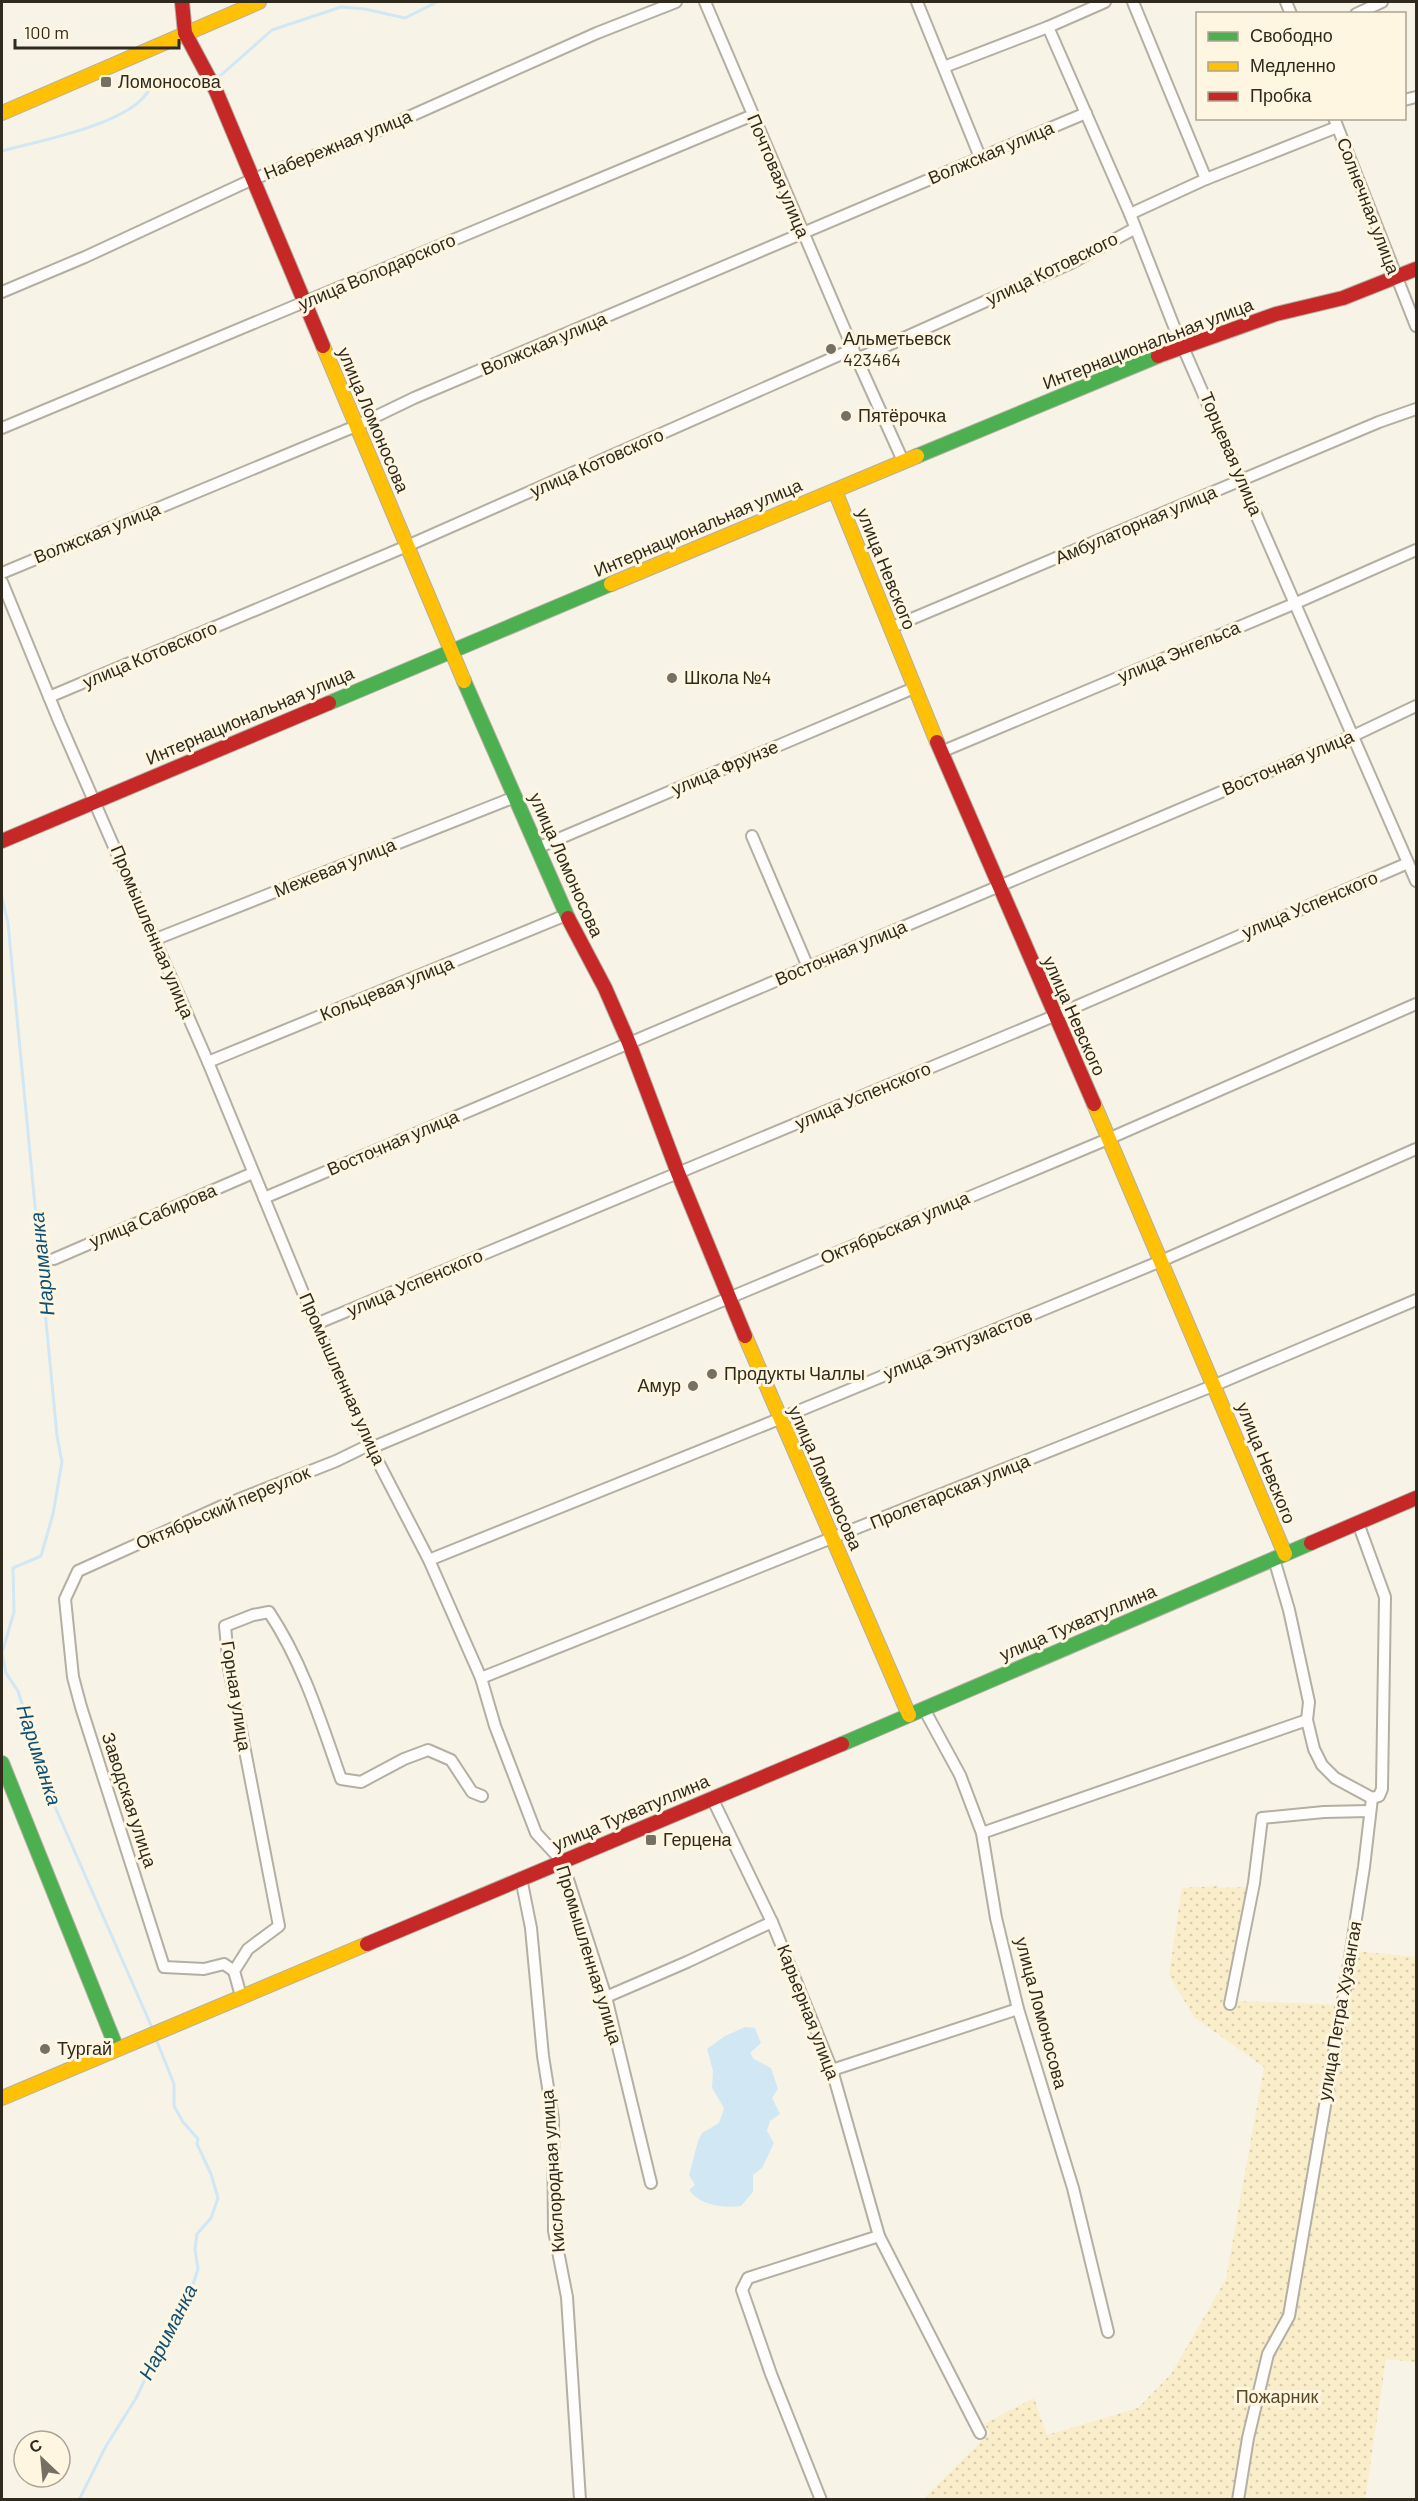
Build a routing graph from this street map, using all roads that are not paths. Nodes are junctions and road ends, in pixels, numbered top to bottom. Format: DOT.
graph roads {
  1 [pos="182,2"];
  2 [pos="259,2"];
  3 [pos="675,2"];
  4 [pos="705,2"];
  5 [pos="917,2"];
  6 [pos="1104,2"];
  7 [pos="1133,2"];
  8 [pos="1382,2"];
  9 [pos="1360,12"];
  10 [pos="1048,27"];
  11 [pos="185,33"];
  12 [pos="944,67"];
  13 [pos="2,113"];
  14 [pos="1086,113"];
  15 [pos="753,115"];
  16 [pos="1336,121"];
  17 [pos="980,157"];
  18 [pos="1206,179"];
  19 [pos="251,180"];
  20 [pos="1130,214"];
  21 [pos="1134,229"];
  22 [pos="802,233"];
  23 [pos="1416,269"];
  24 [pos="1396,278"];
  25 [pos="2,292"];
  26 [pos="304,303"];
  27 [pos="1416,326"];
  28 [pos="1184,345"];
  29 [pos="855,354"];
  30 [pos="1416,409"];
  31 [pos="357,426"];
  32 [pos="2,428"];
  33 [pos="903,461"];
  34 [pos="1243,481"];
  35 [pos="835,491"];
  36 [pos="407,546"];
  37 [pos="1416,550"];
  38 [pos="2,573"];
  39 [pos="2,582"];
  40 [pos="1296,603"];
  41 [pos="890,628"];
  42 [pos="450,651"];
  43 [pos="914,688"];
  44 [pos="49,697"];
  45 [pos="1416,706"];
  46 [pos="1353,735"];
  47 [pos="941,752"];
  48 [pos="515,797"];
  49 [pos="95,801"];
  50 [pos="752,836"];
  51 [pos="2,841"];
  52 [pos="537,848"];
  53 [pos="1408,863"];
  54 [pos="1416,881"];
  55 [pos="998,887"];
  56 [pos="566,915"];
  57 [pos="156,939"];
  58 [pos="808,967"];
  59 [pos="1416,1004"];
  60 [pos="1054,1016"];
  61 [pos="628,1043"];
  62 [pos="208,1062"];
  63 [pos="1108,1139"];
  64 [pos="1416,1149"];
  65 [pos="253,1173"];
  66 [pos="678,1173"];
  67 [pos="264,1198"];
  68 [pos="54,1259"];
  69 [pos="1161,1261"];
  70 [pos="728,1298"];
  71 [pos="1416,1300"];
  72 [pos="316,1324"];
  73 [pos="1215,1385"];
  74 [pos="779,1419"];
  75 [pos="370,1446"];
  76 [pos="1416,1498"];
  77 [pos="1358,1523"];
  78 [pos="833,1539"];
  79 [pos="1279,1557"];
  80 [pos="429,1560"];
  81 [pos="78,1571"];
  82 [pos="481,1678"];
  83 [pos="924,1709"];
  84 [pos="909,1715"];
  85 [pos="1307,1720"];
  86 [pos="2,1763"];
  87 [pos="482,1796"];
  88 [pos="712,1798"];
  89 [pos="1372,1798"];
  90 [pos="1370,1811"];
  91 [pos="982,1833"];
  92 [pos="562,1861"];
  93 [pos="521,1878"];
  94 [pos="772,1922"];
  95 [pos="234,1971"];
  96 [pos="241,1996"];
  97 [pos="606,1997"];
  98 [pos="1230,2004"];
  99 [pos="1018,2009"];
  100 [pos="123,2046"];
  101 [pos="832,2070"];
  102 [pos="2,2098"];
  103 [pos="651,2183"];
  104 [pos="879,2236"];
  105 [pos="1108,2332"];
  106 [pos="980,2433"];
  107 [pos="580,2499"];
  108 [pos="821,2499"];
  109 [pos="1238,2499"];
  1 -- 11 [label="street"];
  2 -- 11 [label="street"];
  3 -- 19 [label="street, Набережная улица"];
  4 -- 15 [label="street, Почтовая улица"];
  5 -- 12 [label="street"];
  6 -- 10 [label="street"];
  7 -- 18 [label="street"];
  8 -- 9 [label="street"];
  10 -- 12 [label="street"];
  10 -- 14 [label="street, Торцевая улица"];
  11 -- 13 [label="street"];
  11 -- 19 [label="street, улица Ломоносова"];
  12 -- 17 [label="street"];
  14 -- 17 [label="street, Волжская улица"];
  14 -- 20 [label="street, Торцевая улица"];
  15 -- 22 [label="street, Почтовая улица"];
  15 -- 26 [label="street, улица Володарского"];
  16 -- 18 [label="street, улица Котовского"];
  16 -- 24 [label="street, Солнечная улица"];
  17 -- 22 [label="street, Волжская улица"];
  18 -- 20 [label="street, улица Котовского"];
  19 -- 25 [label="street, Набережная улица"];
  19 -- 26 [label="street, улица Ломоносова"];
  20 -- 21 [label="street, Торцевая улица"];
  21 -- 28 [label="street, Торцевая улица"];
  21 -- 29 [label="street, улица Котовского"];
  22 -- 29 [label="street, Почтовая улица"];
  22 -- 31 [label="street, Волжская улица"];
  23 -- 24 [label="street, Интернациональная улица"];
  24 -- 27 [label="street, Солнечная улица"];
  24 -- 28 [label="street, Интернациональная улица"];
  26 -- 31 [label="street, улица Ломоносова"];
  26 -- 32 [label="street, улица Володарского"];
  28 -- 33 [label="street, Интернациональная улица"];
  28 -- 34 [label="street, Торцевая улица"];
  29 -- 33 [label="street, Почтовая улица"];
  29 -- 36 [label="street, улица Котовского"];
  30 -- 34 [label="street, Амбулаторная улица"];
  31 -- 36 [label="street, улица Ломоносова"];
  31 -- 38 [label="street, Волжская улица"];
  33 -- 35 [label="street, Интернациональная улица"];
  34 -- 40 [label="street, Торцевая улица"];
  34 -- 41 [label="street, Амбулаторная улица"];
  35 -- 41 [label="street, улица Невского"];
  35 -- 42 [label="street, Интернациональная улица"];
  36 -- 42 [label="street, улица Ломоносова"];
  36 -- 44 [label="street, улица Котовского"];
  37 -- 40 [label="street, улица Энгельса"];
  39 -- 44 [label="street, Промышленная улица"];
  40 -- 46 [label="street, Торцевая улица"];
  40 -- 47 [label="street, улица Энгельса"];
  41 -- 43 [label="street, улица Невского"];
  42 -- 48 [label="street, улица Ломоносова"];
  42 -- 49 [label="street, Интернациональная улица"];
  43 -- 47 [label="street, улица Невского"];
  43 -- 52 [label="street, улица Фрунзе"];
  44 -- 49 [label="street, Промышленная улица"];
  45 -- 46 [label="street, Восточная улица"];
  46 -- 53 [label="street, Торцевая улица"];
  46 -- 55 [label="street, Восточная улица"];
  47 -- 55 [label="street, улица Невского"];
  48 -- 52 [label="street, улица Ломоносова"];
  48 -- 57 [label="street, Межевая улица"];
  49 -- 51 [label="street, Интернациональная улица"];
  49 -- 57 [label="street, Промышленная улица"];
  50 -- 58 [label="street"];
  52 -- 56 [label="street, улица Ломоносова"];
  53 -- 54 [label="street, Торцевая улица"];
  53 -- 60 [label="street, улица Успенского"];
  55 -- 58 [label="street, Восточная улица"];
  55 -- 60 [label="street, улица Невского"];
  56 -- 61 [label="street, улица Ломоносова"];
  56 -- 62 [label="street, Кольцевая улица"];
  57 -- 62 [label="street, Промышленная улица"];
  58 -- 61 [label="street, Восточная улица"];
  59 -- 63 [label="street, Октябрьская улица"];
  60 -- 63 [label="street, улица Невского"];
  60 -- 66 [label="street, улица Успенского"];
  61 -- 66 [label="street, улица Ломоносова"];
  61 -- 67 [label="street, Восточная улица"];
  62 -- 65 [label="street, Промышленная улица"];
  63 -- 69 [label="street, улица Невского"];
  63 -- 70 [label="street, Октябрьская улица"];
  64 -- 69 [label="street, улица Энтузиастов"];
  65 -- 67 [label="street, Промышленная улица"];
  65 -- 68 [label="street, улица Сабирова"];
  66 -- 70 [label="street, улица Ломоносова"];
  66 -- 72 [label="street, улица Успенского"];
  67 -- 72 [label="street, Промышленная улица"];
  69 -- 73 [label="street, улица Невского"];
  69 -- 74 [label="street, улица Энтузиастов"];
  70 -- 74 [label="street, улица Ломоносова"];
  70 -- 75 [label="street, Октябрьская улица"];
  71 -- 73 [label="street, Пролетарская улица"];
  72 -- 75 [label="street, Промышленная улица"];
  73 -- 78 [label="street, Пролетарская улица"];
  73 -- 79 [label="street, улица Невского"];
  74 -- 78 [label="street, улица Ломоносова"];
  74 -- 80 [label="street, улица Энтузиастов"];
  75 -- 80 [label="street, Промышленная улица"];
  75 -- 81 [label="street, Октябрьский переулок"];
  76 -- 77 [label="street, улица Тухватуллина"];
  77 -- 79 [label="street, улица Тухватуллина"];
  77 -- 89 [label="street, улица Петра Хузангая"];
  78 -- 82 [label="street, Пролетарская улица"];
  78 -- 84 [label="street, улица Ломоносова"];
  79 -- 83 [label="street, улица Тухватуллина"];
  79 -- 85 [label="street"];
  80 -- 82 [label="street, Промышленная улица"];
  81 -- 95 [label="street, Заводская улица"];
  82 -- 92 [label="street, Промышленная улица"];
  83 -- 84 [label="street, улица Тухватуллина"];
  83 -- 91 [label="street, улица Ломоносова"];
  84 -- 88 [label="street, улица Тухватуллина"];
  85 -- 89 [label="street"];
  85 -- 91 [label="street"];
  86 -- 100 [label="street"];
  87 -- 95 [label="street, Горная улица"];
  88 -- 92 [label="street, улица Тухватуллина"];
  88 -- 94 [label="street, Карьерная улица"];
  89 -- 90 [label="street, улица Петра Хузангая"];
  90 -- 98 [label="street"];
  90 -- 109 [label="street, улица Петра Хузангая"];
  91 -- 99 [label="street, улица Ломоносова"];
  92 -- 93 [label="street, улица Тухватуллина"];
  92 -- 97 [label="street, Промышленная улица"];
  93 -- 96 [label="street, улица Тухватуллина"];
  93 -- 107 [label="street, Кислородная улица"];
  94 -- 97 [label="street"];
  94 -- 101 [label="street, Карьерная улица"];
  95 -- 96 [label="street"];
  96 -- 100 [label="street, улица Тухватуллина"];
  97 -- 103 [label="street, Промышленная улица"];
  99 -- 101 [label="street"];
  99 -- 105 [label="street, улица Ломоносова"];
  100 -- 102 [label="street, улица Тухватуллина"];
  101 -- 104 [label="street, Карьерная улица"];
  104 -- 106 [label="street, Карьерная улица"];
  104 -- 108 [label="street"];
}
